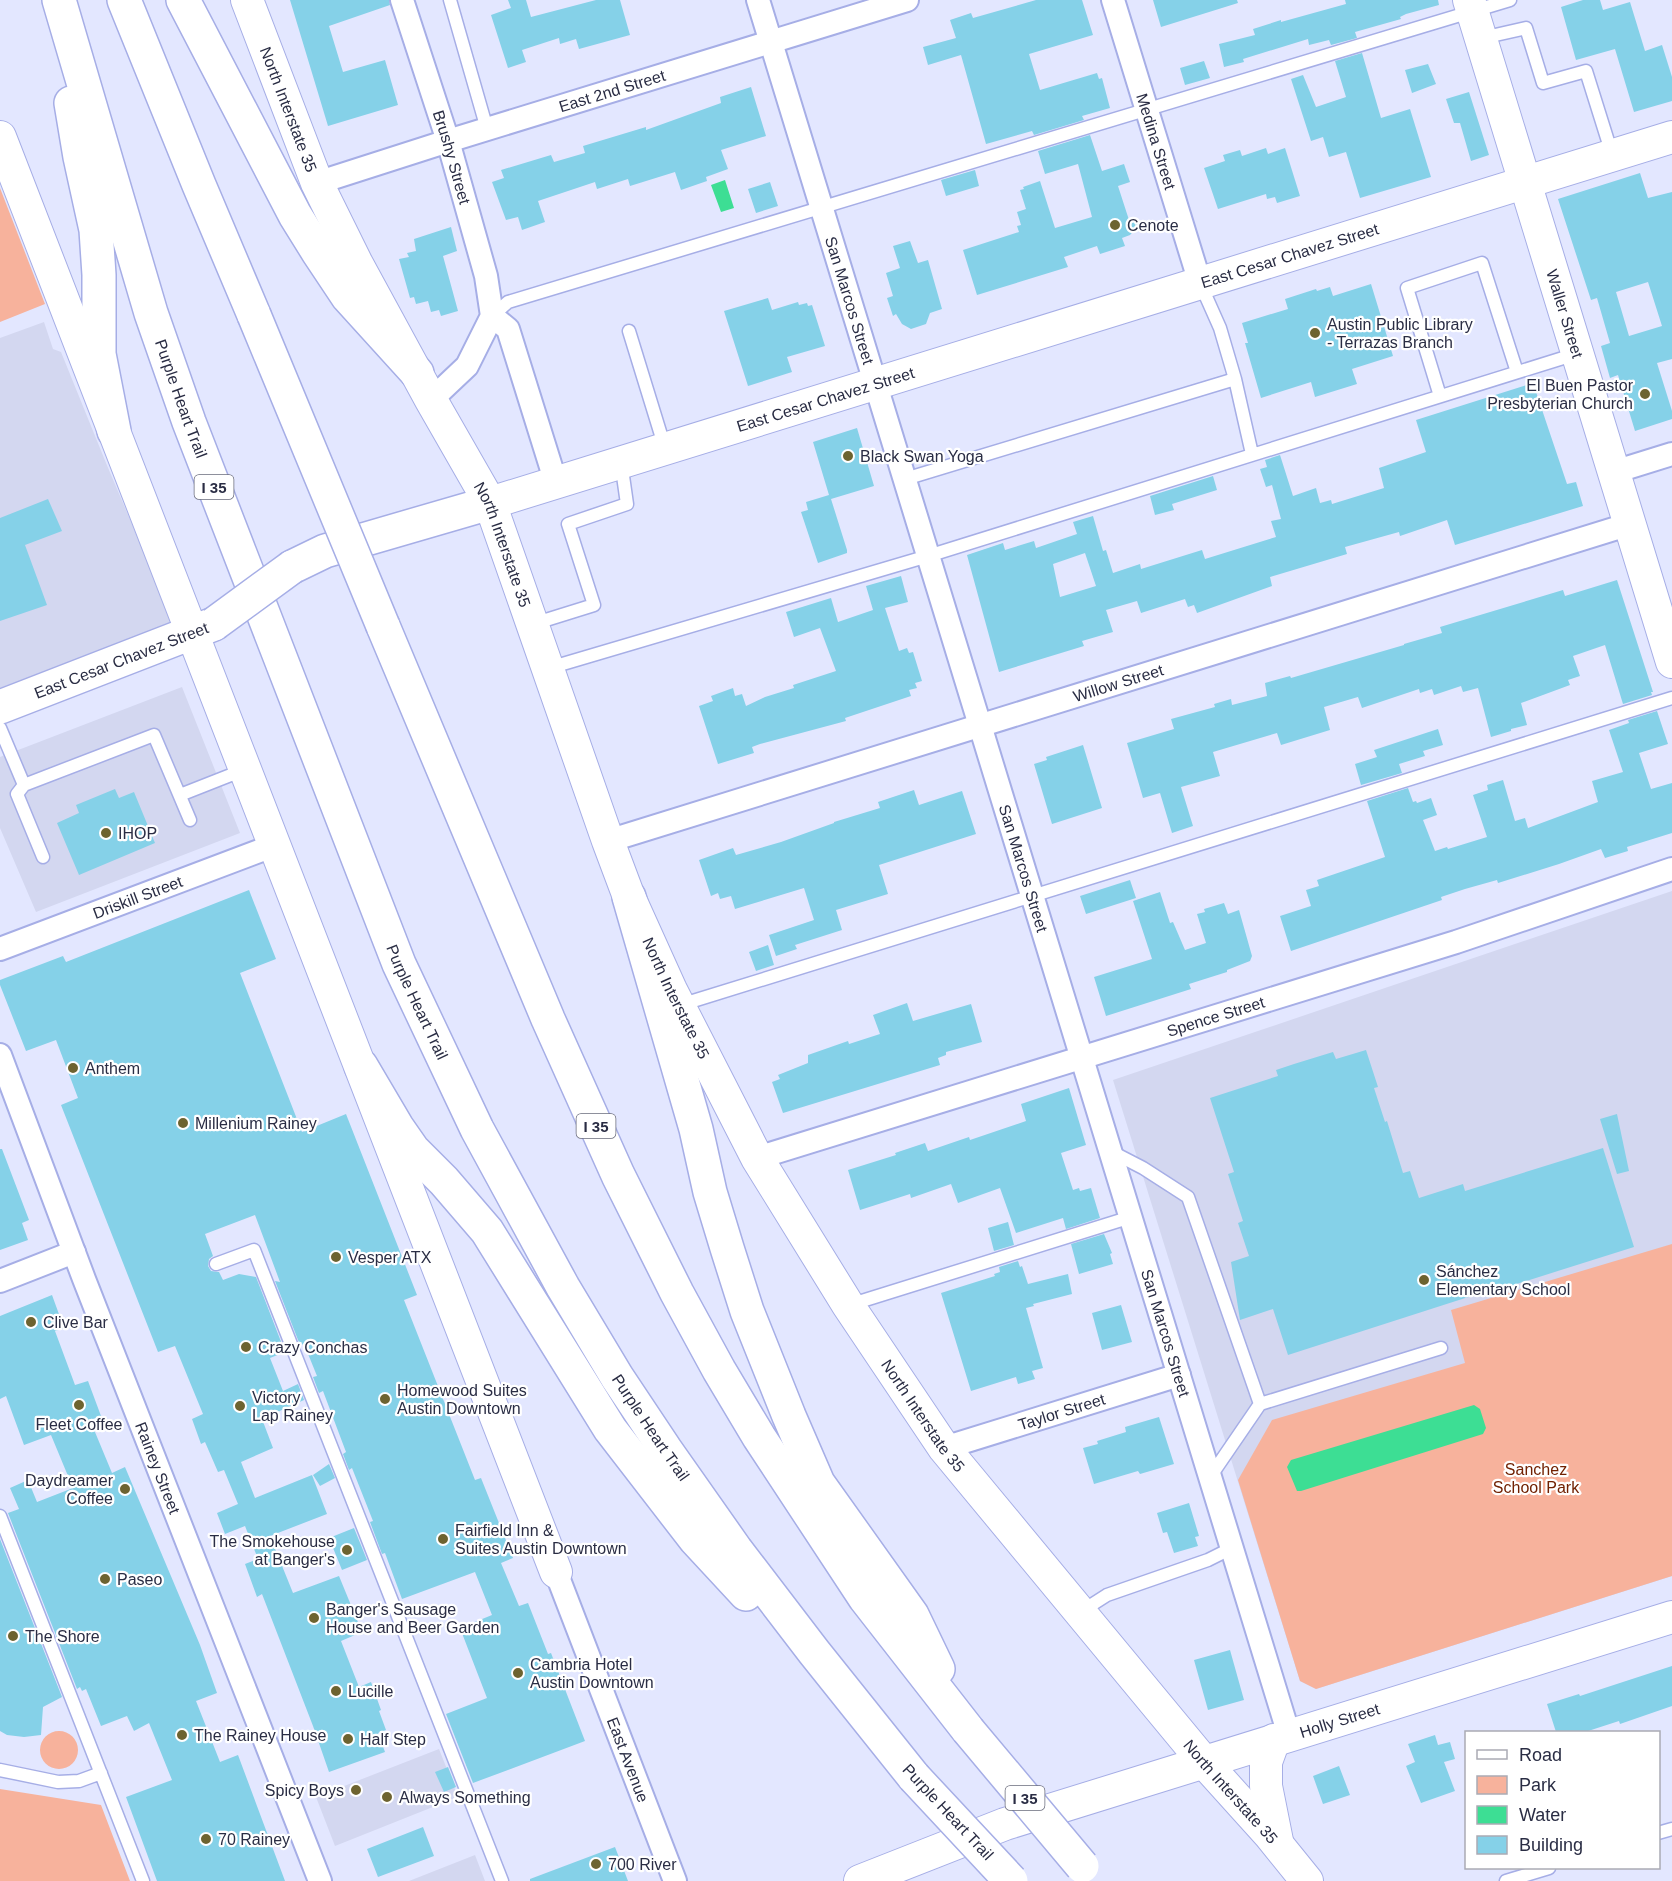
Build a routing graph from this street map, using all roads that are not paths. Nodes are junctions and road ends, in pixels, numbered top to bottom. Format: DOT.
graph roads {
  1 [pos="58,0"];
  2 [pos="124,0"];
  3 [pos="183,0"];
  4 [pos="247,0"];
  5 [pos="402,0"];
  6 [pos="450,0"];
  7 [pos="758,0"];
  8 [pos="907,0"];
  9 [pos="1113,0"];
  10 [pos="1510,0"];
  11 [pos="1474,17"];
  12 [pos="771,42"];
  13 [pos="1147,110"];
  14 [pos="487,129"];
  15 [pos="0,136"];
  16 [pos="1672,137"];
  17 [pos="448,141"];
  18 [pos="1613,155"];
  19 [pos="1525,182"];
  20 [pos="317,183"];
  21 [pos="823,208"];
  22 [pos="1200,283"];
  23 [pos="492,316"];
  24 [pos="629,331"];
  25 [pos="1577,353"];
  26 [pos="1517,372"];
  27 [pos="1235,379"];
  28 [pos="876,384"];
  29 [pos="424,386"];
  30 [pos="1440,396"];
  31 [pos="114,431"];
  32 [pos="665,449"];
  33 [pos="1252,454"];
  34 [pos="1672,454"];
  35 [pos="621,462"];
  36 [pos="1614,472"];
  37 [pos="905,479"];
  38 [pos="556,483"];
  39 [pos="490,503"];
  40 [pos="1630,524"];
  41 [pos="928,556"];
  42 [pos="532,624"];
  43 [pos="203,628"];
  44 [pos="1672,662"];
  45 [pos="548,669"];
  46 [pos="1672,698"];
  47 [pos="0,707"];
  48 [pos="980,726"];
  49 [pos="0,728"];
  50 [pos="246,769"];
  51 [pos="24,785"];
  52 [pos="180,795"];
  53 [pos="190,820"];
  54 [pos="608,841"];
  55 [pos="275,845"];
  56 [pos="43,857"];
  57 [pos="1672,870"];
  58 [pos="1032,896"];
  59 [pos="629,897"];
  60 [pos="0,949"];
  61 [pos="679,1006"];
  62 [pos="0,1055"];
  63 [pos="1082,1058"];
  64 [pos="361,1066"];
  65 [pos="1110,1151"];
  66 [pos="757,1158"];
  67 [pos="1131,1218"];
  68 [pos="74,1251"];
  69 [pos="216,1264"];
  70 [pos="0,1281"];
  71 [pos="848,1305"];
  72 [pos="1441,1348"];
  73 [pos="1179,1375"];
  74 [pos="1260,1404"];
  75 [pos="944,1448"];
  76 [pos="1210,1477"];
  77 [pos="0,1516"];
  78 [pos="1232,1548"];
  79 [pos="556,1572"];
  80 [pos="1080,1612"];
  81 [pos="1672,1617"];
  82 [pos="968,1730"];
  83 [pos="1282,1738"];
  84 [pos="1204,1762"];
  85 [pos="0,1770"];
  86 [pos="101,1773"];
  87 [pos="914,1777"];
  88 [pos="1278,1845"];
  89 [pos="1546,1869"];
  90 [pos="1089,1873"];
  91 [pos="143,1881"];
  92 [pos="320,1881"];
  93 [pos="502,1881"];
  94 [pos="675,1881"];
  95 [pos="860,1881"];
  96 [pos="1011,1881"];
  97 [pos="1307,1881"];
  98 [pos="1506,1881"];
  1 -- 31 [label="main road"];
  1 -- 87 [label="main road, Purple Heart Trail / I 35"];
  2 -- 82 [label="main road, I 35, bridge"];
  3 -- 29 [label="main road"];
  4 -- 20 [label="main road, North Interstate 35"];
  5 -- 17 [label="street, Brushy Street"];
  6 -- 14 [label="lane"];
  7 -- 12 [label="street, San Marcos Street"];
  8 -- 12 [label="street, East 2nd Street"];
  9 -- 13 [label="street, Medina Street"];
  10 -- 11 [label="lane"];
  11 -- 13 [label="lane"];
  11 -- 18 [label="lane"];
  11 -- 19 [label="main road, Waller Street"];
  12 -- 14 [label="street, East 2nd Street"];
  12 -- 21 [label="street, San Marcos Street"];
  13 -- 21 [label="lane"];
  13 -- 22 [label="street, Medina Street"];
  14 -- 17 [label="street, East 2nd Street"];
  15 -- 31 [label="main road"];
  16 -- 18 [label="main road, East Cesar Chavez Street"];
  17 -- 20 [label="street, East 2nd Street"];
  17 -- 23 [label="street, Brushy Street"];
  18 -- 19 [label="main road, East Cesar Chavez Street"];
  19 -- 22 [label="main road, East Cesar Chavez Street"];
  19 -- 25 [label="main road, Waller Street"];
  20 -- 29 [label="main road, North Interstate 35"];
  21 -- 23 [label="lane"];
  21 -- 28 [label="street, San Marcos Street"];
  22 -- 27 [label="lane"];
  22 -- 28 [label="main road, East Cesar Chavez Street"];
  23 -- 29 [label="street"];
  23 -- 38 [label="street"];
  24 -- 32 [label="lane"];
  25 -- 26 [label="lane"];
  25 -- 36 [label="main road, Waller Street"];
  26 -- 30 [label="lane"];
  26 -- 30 [label="lane"];
  27 -- 33 [label="lane"];
  27 -- 37 [label="lane"];
  28 -- 32 [label="main road, East Cesar Chavez Street"];
  28 -- 37 [label="street, San Marcos Street"];
  29 -- 39 [label="main road, North Interstate 35"];
  30 -- 33 [label="lane"];
  31 -- 43 [label="main road"];
  32 -- 35 [label="main road, East Cesar Chavez Street"];
  33 -- 41 [label="lane"];
  34 -- 36 [label="street"];
  35 -- 38 [label="main road, East Cesar Chavez Street"];
  35 -- 42 [label="lane"];
  36 -- 40 [label="main road, Waller Street"];
  37 -- 41 [label="street, San Marcos Street"];
  38 -- 39 [label="main road, East Cesar Chavez Street"];
  39 -- 42 [label="main road, North Interstate 35"];
  39 -- 43 [label="main road, East Cesar Chavez Street, bridge"];
  40 -- 44 [label="main road, Waller Street"];
  40 -- 48 [label="street, Willow Street"];
  41 -- 45 [label="lane"];
  41 -- 48 [label="street, San Marcos Street"];
  42 -- 45 [label="main road, North Interstate 35"];
  43 -- 47 [label="main road, East Cesar Chavez Street"];
  43 -- 50 [label="main road"];
  45 -- 54 [label="main road, North Interstate 35"];
  46 -- 58 [label="lane"];
  48 -- 54 [label="street, Willow Street"];
  48 -- 58 [label="street, San Marcos Street"];
  49 -- 51 [label="lane"];
  50 -- 52 [label="lane"];
  50 -- 55 [label="main road"];
  51 -- 52 [label="lane"];
  51 -- 56 [label="lane"];
  52 -- 53 [label="lane"];
  54 -- 59 [label="main road, North Interstate 35"];
  55 -- 60 [label="street, Driskill Street"];
  55 -- 64 [label="main road"];
  57 -- 63 [label="street, Spence Street"];
  58 -- 61 [label="lane"];
  58 -- 63 [label="street, San Marcos Street"];
  59 -- 61 [label="main road, North Interstate 35"];
  59 -- 82 [label="main road"];
  61 -- 66 [label="main road, North Interstate 35"];
  62 -- 68 [label="street, Rainey Street"];
  63 -- 65 [label="street, San Marcos Street"];
  63 -- 66 [label="street, Spence Street"];
  64 -- 79 [label="main road"];
  64 -- 87 [label="main road"];
  65 -- 67 [label="street, San Marcos Street"];
  65 -- 74 [label="lane"];
  66 -- 71 [label="main road, North Interstate 35"];
  67 -- 71 [label="lane"];
  67 -- 73 [label="street, San Marcos Street"];
  68 -- 70 [label="street"];
  68 -- 92 [label="street, Rainey Street"];
  69 -- 93 [label="lane"];
  71 -- 75 [label="main road, North Interstate 35"];
  72 -- 74 [label="lane"];
  73 -- 75 [label="street, Taylor Street"];
  73 -- 76 [label="street, San Marcos Street"];
  74 -- 76 [label="lane"];
  75 -- 80 [label="main road, North Interstate 35"];
  76 -- 78 [label="street, San Marcos Street"];
  77 -- 86 [label="lane"];
  78 -- 80 [label="lane"];
  78 -- 83 [label="street, San Marcos Street"];
  79 -- 94 [label="street, East Avenue"];
  80 -- 84 [label="main road, North Interstate 35"];
  81 -- 83 [label="main road, Holly Street"];
  82 -- 90 [label="main road, I 35, bridge"];
  83 -- 84 [label="main road, Holly Street"];
  83 -- 88 [label="main road"];
  84 -- 88 [label="main road, North Interstate 35"];
  84 -- 95 [label="main road, Holly Street"];
  85 -- 86 [label="lane"];
  86 -- 91 [label="lane"];
  87 -- 96 [label="main road, Purple Heart Trail / I 35, bridge"];
  88 -- 97 [label="main road, North Interstate 35"];
  89 -- 98 [label="lane"];
}
